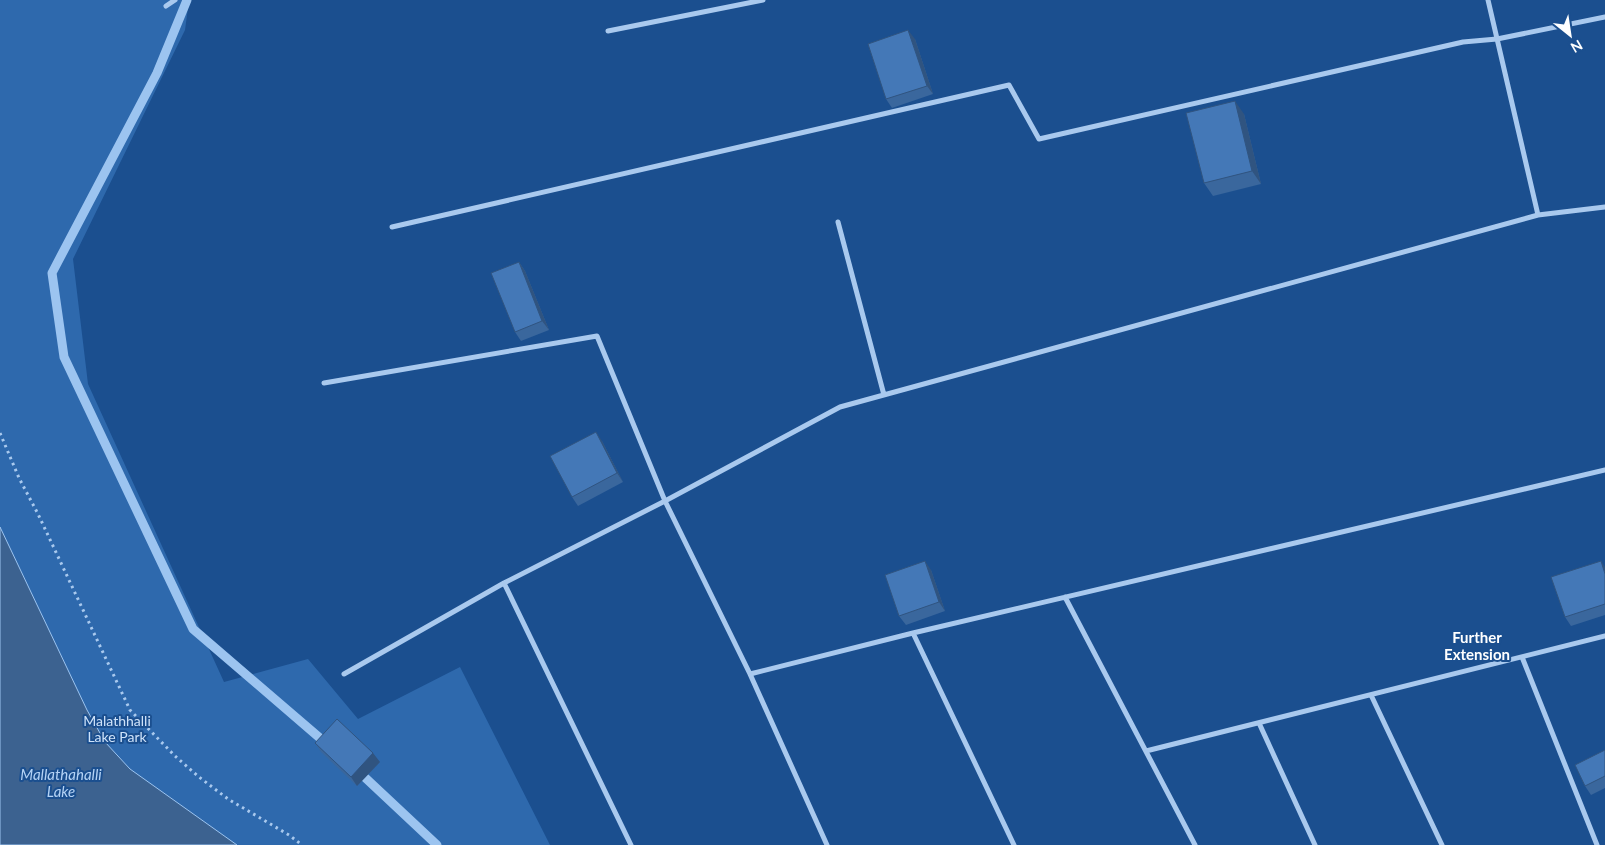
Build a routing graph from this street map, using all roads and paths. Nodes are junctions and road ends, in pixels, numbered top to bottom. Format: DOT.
graph roads {
  1 [pos="175,0"];
  2 [pos="762,0"];
  3 [pos="1488,0"];
  4 [pos="166,6"];
  5 [pos="1605,17"];
  6 [pos="608,31"];
  7 [pos="1497,39"];
  8 [pos="1605,207"];
  9 [pos="1538,215"];
  10 [pos="838,222"];
  11 [pos="392,227"];
  12 [pos="324,383"];
  13 [pos="884,395"];
  14 [pos="0,433"];
  15 [pos="1605,470"];
  16 [pos="665,501"];
  17 [pos="504,583"];
  18 [pos="1065,597"];
  19 [pos="913,633"];
  20 [pos="1605,636"];
  21 [pos="1522,657"];
  22 [pos="344,674"];
  23 [pos="750,674"];
  24 [pos="1371,695"];
  25 [pos="1259,723"];
  26 [pos="1146,751"];
  27 [pos="302,845"];
  28 [pos="631,845"];
  29 [pos="826,845"];
  30 [pos="1014,845"];
  31 [pos="1195,845"];
  32 [pos="1315,845"];
  33 [pos="1442,845"];
  34 [pos="1597,845"];
  1 -- 4 [label="street"];
  2 -- 6 [label="street"];
  3 -- 7 [label="street"];
  5 -- 7 [label="street"];
  7 -- 9 [label="street"];
  7 -- 11 [label="street"];
  8 -- 9 [label="street"];
  9 -- 13 [label="street"];
  10 -- 13 [label="street"];
  12 -- 16 [label="street"];
  13 -- 16 [label="street"];
  14 -- 27 [label="path"];
  15 -- 18 [label="street"];
  16 -- 17 [label="street"];
  16 -- 23 [label="street"];
  17 -- 22 [label="street"];
  17 -- 28 [label="street"];
  18 -- 19 [label="street"];
  18 -- 26 [label="street"];
  19 -- 23 [label="street"];
  19 -- 30 [label="street"];
  20 -- 21 [label="street"];
  21 -- 24 [label="street"];
  21 -- 34 [label="street"];
  23 -- 29 [label="street"];
  24 -- 25 [label="street"];
  24 -- 33 [label="street"];
  25 -- 26 [label="street"];
  25 -- 32 [label="street"];
  26 -- 31 [label="street"];
}
